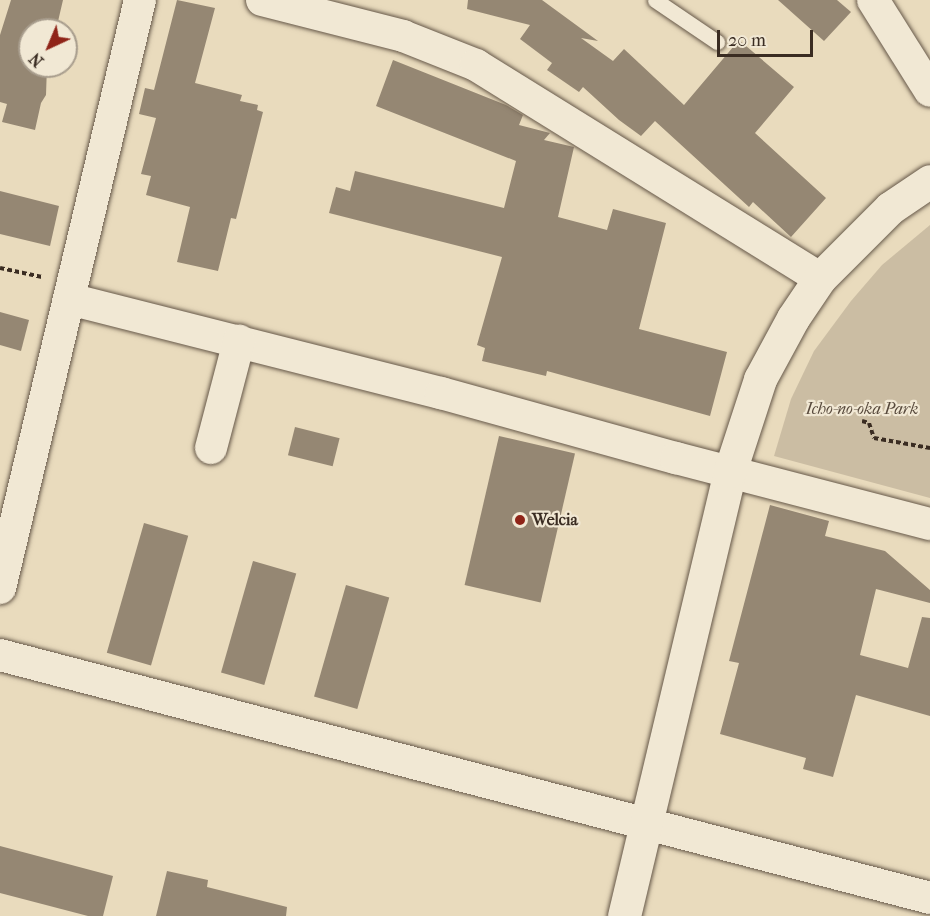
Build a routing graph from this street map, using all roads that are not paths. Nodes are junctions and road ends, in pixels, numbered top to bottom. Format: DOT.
graph roads {
  1 [pos="140,0"];
  2 [pos="262,0"];
  3 [pos="655,0"];
  4 [pos="873,0"];
  5 [pos="717,42"];
  6 [pos="930,91"];
  7 [pos="930,181"];
  8 [pos="820,278"];
  9 [pos="70,292"];
  10 [pos="239,341"];
  11 [pos="211,448"];
  12 [pos="730,471"];
  13 [pos="930,524"];
  14 [pos="0,588"];
  15 [pos="0,655"];
  16 [pos="646,823"];
  17 [pos="930,898"];
  18 [pos="624,916"];
  1 -- 9 [label="street"];
  2 -- 8 [label="street"];
  3 -- 5 [label="lane"];
  4 -- 6 [label="street"];
  7 -- 8 [label="street"];
  8 -- 12 [label="street"];
  9 -- 10 [label="street"];
  9 -- 14 [label="street"];
  10 -- 11 [label="street"];
  10 -- 12 [label="street"];
  12 -- 13 [label="street"];
  12 -- 16 [label="street"];
  15 -- 16 [label="street"];
  16 -- 17 [label="street"];
  16 -- 18 [label="street"];
}
